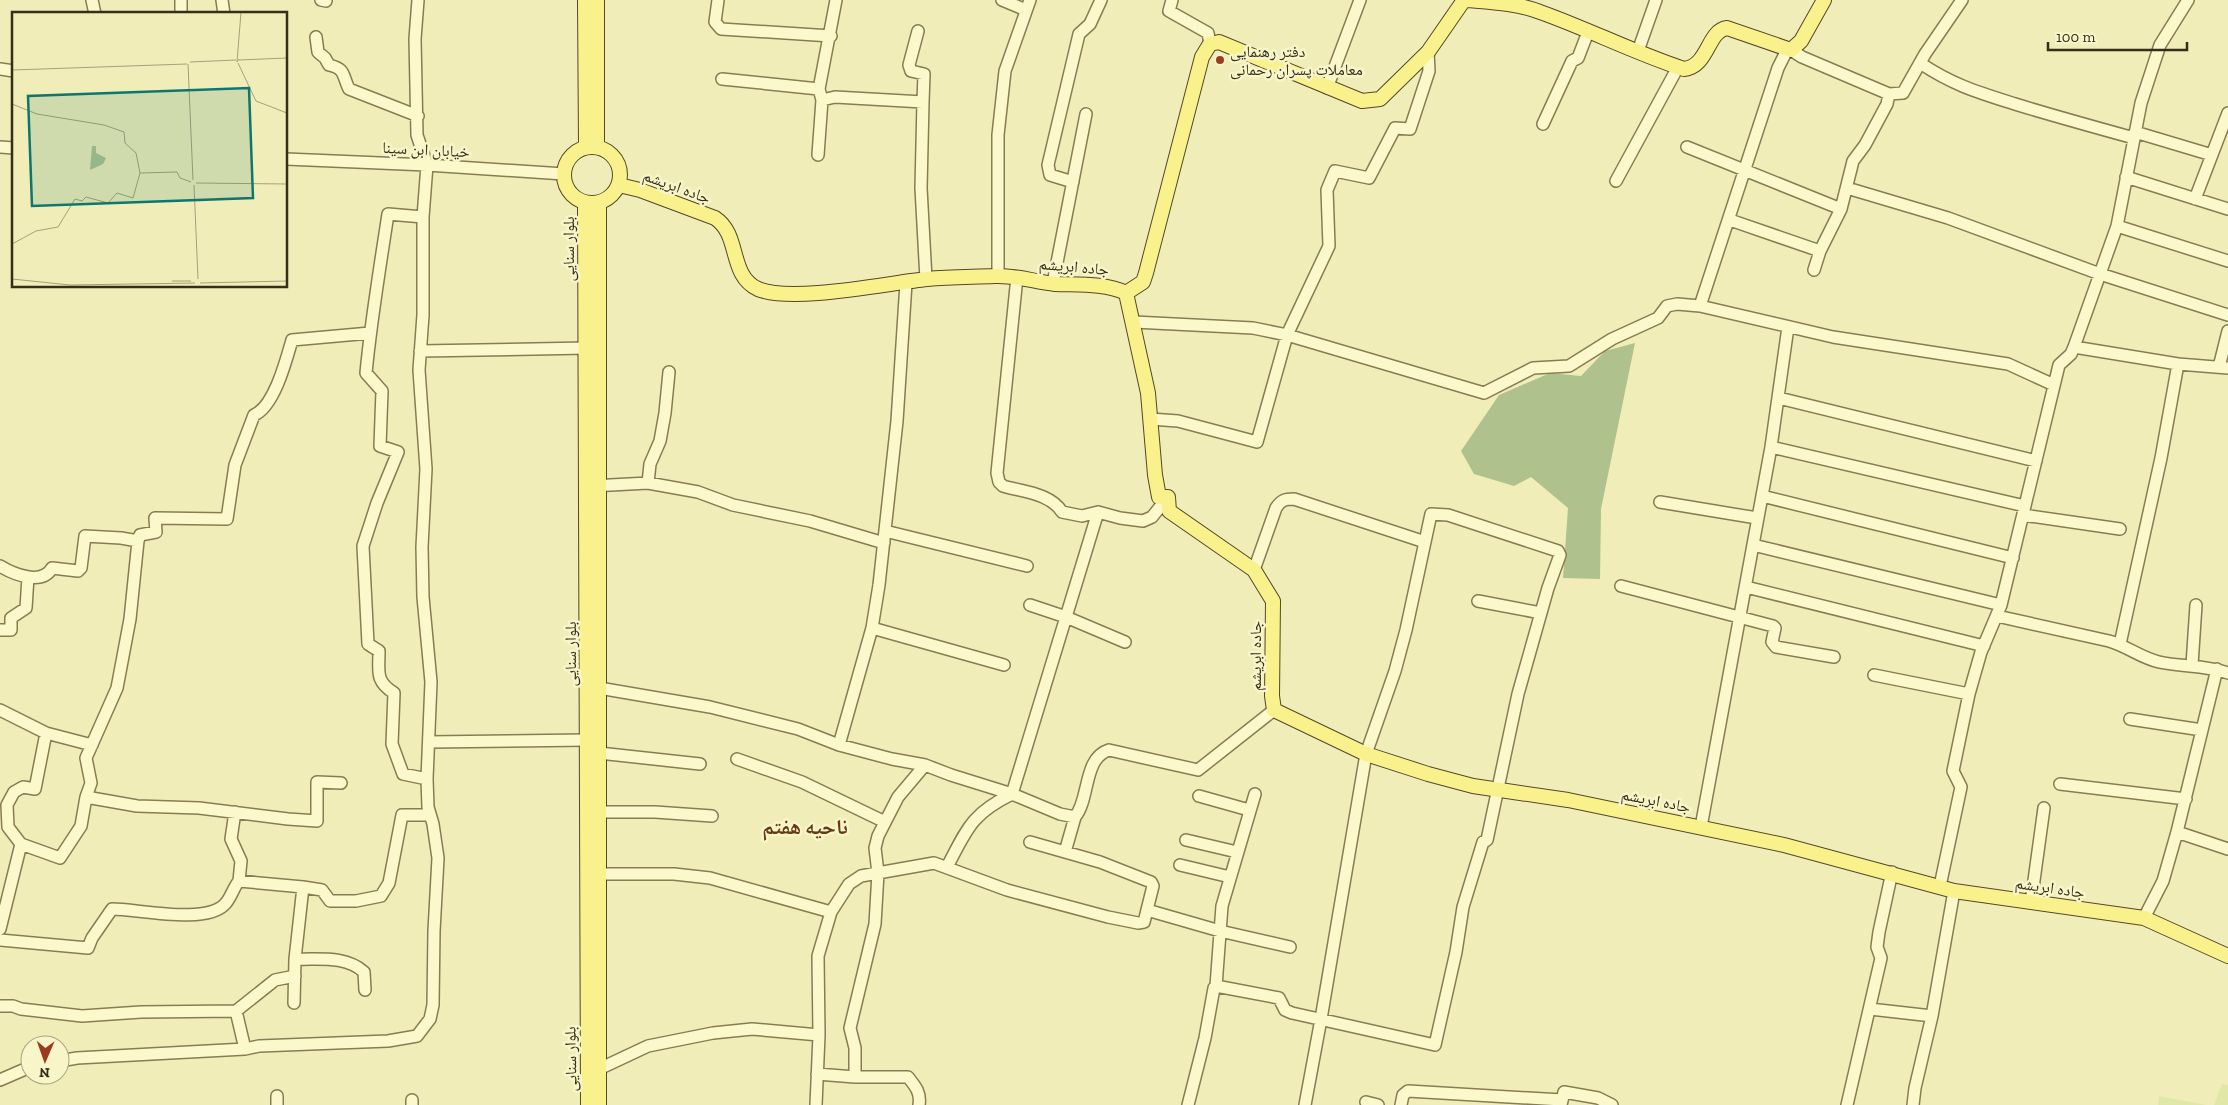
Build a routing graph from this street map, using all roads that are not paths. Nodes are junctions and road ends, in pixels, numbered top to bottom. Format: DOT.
graph roads {
  1 [pos="418,0"];
  2 [pos="585,0"];
  3 [pos="597,0"];
  4 [pos="718,0"];
  5 [pos="836,0"];
  6 [pos="1002,0"];
  7 [pos="1101,0"];
  8 [pos="1172,0"];
  9 [pos="1360,0"];
  10 [pos="1466,0"];
  11 [pos="1656,0"];
  12 [pos="1824,0"];
  13 [pos="1962,0"];
  14 [pos="2188,0"];
  15 [pos="1028,5"];
  16 [pos="918,31"];
  17 [pos="1588,32"];
  18 [pos="830,36"];
  19 [pos="316,37"];
  20 [pos="1210,44"];
  21 [pos="1789,50"];
  22 [pos="1428,52"];
  23 [pos="1638,52"];
  24 [pos="1920,63"];
  25 [pos="1678,67"];
  26 [pos="722,79"];
  27 [pos="1327,88"];
  28 [pos="821,94"];
  29 [pos="1889,94"];
  30 [pos="923,102"];
  31 [pos="2228,113"];
  32 [pos="1086,114"];
  33 [pos="418,116"];
  34 [pos="1543,124"];
  35 [pos="2135,135"];
  36 [pos="591,147"];
  37 [pos="1687,147"];
  38 [pos="2212,155"];
  39 [pos="818,156"];
  40 [pos="288,159"];
  41 [pos="427,165"];
  42 [pos="1745,171"];
  43 [pos="564,174"];
  44 [pos="2126,176"];
  45 [pos="1616,181"];
  46 [pos="1073,182"];
  47 [pos="619,185"];
  48 [pos="1847,188"];
  49 [pos="2195,199"];
  50 [pos="592,203"];
  51 [pos="1840,208"];
  52 [pos="2228,210"];
  53 [pos="423,217"];
  54 [pos="1730,220"];
  55 [pos="2117,226"];
  56 [pos="1820,252"];
  57 [pos="2228,261"];
  58 [pos="1814,270"];
  59 [pos="2100,274"];
  60 [pos="998,275"];
  61 [pos="1017,277"];
  62 [pos="926,280"];
  63 [pos="906,283"];
  64 [pos="1053,284"];
  65 [pos="1126,293"];
  66 [pos="1700,306"];
  67 [pos="2228,315"];
  68 [pos="1134,322"];
  69 [pos="1788,327"];
  70 [pos="2228,331"];
  71 [pos="370,333"];
  72 [pos="1286,335"];
  73 [pos="2074,347"];
  74 [pos="586,348"];
  75 [pos="420,351"];
  76 [pos="2178,364"];
  77 [pos="2224,367"];
  78 [pos="669,372"];
  79 [pos="2054,384"];
  80 [pos="1779,398"];
  81 [pos="1150,419"];
  82 [pos="1771,447"];
  83 [pos="2036,461"];
  84 [pos="648,482"];
  85 [pos="594,486"];
  86 [pos="1168,496"];
  87 [pos="1762,496"];
  88 [pos="1660,502"];
  89 [pos="2024,511"];
  90 [pos="1098,512"];
  91 [pos="1757,518"];
  92 [pos="2120,529"];
  93 [pos="885,537"];
  94 [pos="138,541"];
  95 [pos="1425,542"];
  96 [pos="1753,545"];
  97 [pos="2013,558"];
  98 [pos="0,566"];
  99 [pos="1027,566"];
  100 [pos="1254,570"];
  101 [pos="28,577"];
  102 [pos="1621,586"];
  103 [pos="1746,587"];
  104 [pos="1478,601"];
  105 [pos="2196,604"];
  106 [pos="1030,605"];
  107 [pos="1999,611"];
  108 [pos="1541,613"];
  109 [pos="1066,617"];
  110 [pos="1740,619"];
  111 [pos="872,628"];
  112 [pos="0,630"];
  113 [pos="1125,642"];
  114 [pos="2120,644"];
  115 [pos="1984,646"];
  116 [pos="1834,657"];
  117 [pos="1004,665"];
  118 [pos="2192,665"];
  119 [pos="2223,671"];
  120 [pos="1874,675"];
  121 [pos="599,688"];
  122 [pos="1969,694"];
  123 [pos="0,710"];
  124 [pos="1274,710"];
  125 [pos="2130,719"];
  126 [pos="2202,730"];
  127 [pos="46,733"];
  128 [pos="587,740"];
  129 [pos="429,742"];
  130 [pos="92,745"];
  131 [pos="838,745"];
  132 [pos="599,753"];
  133 [pos="1366,754"];
  134 [pos="738,759"];
  135 [pos="700,764"];
  136 [pos="925,765"];
  137 [pos="427,779"];
  138 [pos="341,783"];
  139 [pos="2060,784"];
  140 [pos="1499,790"];
  141 [pos="1012,794"];
  142 [pos="1255,794"];
  143 [pos="1199,796"];
  144 [pos="86,797"];
  145 [pos="2186,799"];
  146 [pos="4,803"];
  147 [pos="2044,808"];
  148 [pos="1249,810"];
  149 [pos="235,812"];
  150 [pos="599,812"];
  151 [pos="430,815"];
  152 [pos="712,816"];
  153 [pos="1076,817"];
  154 [pos="885,822"];
  155 [pos="1701,827"];
  156 [pos="2178,832"];
  157 [pos="1186,840"];
  158 [pos="1030,842"];
  159 [pos="21,844"];
  160 [pos="2228,849"];
  161 [pos="1065,852"];
  162 [pos="1237,852"];
  163 [pos="1180,865"];
  164 [pos="947,867"];
  165 [pos="1892,872"];
  166 [pos="878,873"];
  167 [pos="599,874"];
  168 [pos="1230,877"];
  169 [pos="239,882"];
  170 [pos="1940,886"];
  171 [pos="303,887"];
  172 [pos="1954,891"];
  173 [pos="2031,902"];
  174 [pos="1147,910"];
  175 [pos="831,912"];
  176 [pos="2144,918"];
  177 [pos="0,929"];
  178 [pos="1220,931"];
  179 [pos="0,940"];
  180 [pos="1290,947"];
  181 [pos="2228,956"];
  182 [pos="295,959"];
  183 [pos="295,976"];
  184 [pos="1216,986"];
  185 [pos="365,990"];
  186 [pos="294,1003"];
  187 [pos="0,1006"];
  188 [pos="1870,1008"];
  189 [pos="236,1011"];
  190 [pos="1932,1016"];
  191 [pos="1321,1019"];
  192 [pos="819,1035"];
  193 [pos="244,1049"];
  194 [pos="70,1059"];
  195 [pos="599,1069"];
  196 [pos="20,1071"];
  197 [pos="817,1074"];
  198 [pos="855,1077"];
  199 [pos="0,1080"];
  200 [pos="1434,1093"];
  201 [pos="1366,1102"];
  202 [pos="1561,1103"];
  203 [pos="588,1105"];
  204 [pos="599,1105"];
  205 [pos="816,1105"];
  206 [pos="919,1105"];
  207 [pos="1188,1105"];
  208 [pos="1305,1105"];
  209 [pos="1378,1105"];
  210 [pos="1401,1105"];
  211 [pos="1432,1105"];
  212 [pos="1612,1105"];
  213 [pos="1847,1105"];
  214 [pos="1913,1105"];
  1 -- 33 [label="street"];
  2 -- 36 [label="main road"];
  3 -- 36 [label="main road"];
  4 -- 18 [label="street"];
  5 -- 18 [label="street"];
  6 -- 15 [label="street"];
  7 -- 46 [label="street"];
  8 -- 20 [label="street"];
  9 -- 27 [label="street"];
  10 -- 17 [label="main road"];
  10 -- 22 [label="main road"];
  11 -- 23 [label="street"];
  12 -- 21 [label="main road"];
  13 -- 24 [label="street"];
  14 -- 35 [label="street"];
  15 -- 60 [label="street"];
  16 -- 30 [label="street"];
  17 -- 23 [label="main road"];
  17 -- 34 [label="street"];
  18 -- 28 [label="street"];
  19 -- 33 [label="street"];
  20 -- 27 [label="main road"];
  20 -- 65 [label="main road"];
  21 -- 25 [label="main road"];
  21 -- 29 [label="street"];
  21 -- 42 [label="street"];
  22 -- 27 [label="main road"];
  22 -- 72 [label="street"];
  23 -- 25 [label="main road"];
  24 -- 29 [label="street"];
  24 -- 35 [label="street"];
  25 -- 45 [label="street"];
  26 -- 28 [label="street"];
  28 -- 30 [label="street"];
  28 -- 39 [label="street"];
  29 -- 48 [label="street"];
  30 -- 62 [label="street"];
  31 -- 38 [label="street"];
  32 -- 46 [label="street"];
  33 -- 41 [label="street"];
  35 -- 38 [label="street"];
  35 -- 44 [label="street"];
  36 -- 43 [label="main road"];
  36 -- 47 [label="main road"];
  37 -- 42 [label="street"];
  38 -- 49 [label="street"];
  40 -- 41 [label="street, خیابان ابن سینا"];
  41 -- 43 [label="street, خیابان ابن سینا"];
  41 -- 53 [label="street"];
  42 -- 51 [label="street"];
  42 -- 54 [label="street"];
  43 -- 50 [label="main road"];
  44 -- 49 [label="street"];
  44 -- 55 [label="street"];
  46 -- 64 [label="street"];
  47 -- 50 [label="main road"];
  47 -- 63 [label="main road, جاده ابریشم"];
  48 -- 51 [label="street"];
  48 -- 59 [label="street"];
  49 -- 52 [label="street"];
  50 -- 74 [label="main road, بلوار سنایی"];
  50 -- 85 [label="main road, بلوار سنایی"];
  51 -- 56 [label="street"];
  53 -- 71 [label="street"];
  53 -- 75 [label="street"];
  54 -- 56 [label="street"];
  54 -- 66 [label="street"];
  55 -- 57 [label="street"];
  55 -- 59 [label="street"];
  56 -- 58 [label="street"];
  59 -- 67 [label="street"];
  59 -- 73 [label="street"];
  60 -- 61 [label="main road, جاده ابریشم"];
  60 -- 62 [label="main road, جاده ابریشم"];
  61 -- 64 [label="main road, جاده ابریشم"];
  61 -- 90 [label="street"];
  62 -- 63 [label="main road, جاده ابریشم"];
  63 -- 93 [label="street"];
  64 -- 65 [label="main road, جاده ابریشم"];
  65 -- 68 [label="main road, جاده ابریشم"];
  66 -- 69 [label="street"];
  66 -- 72 [label="street"];
  68 -- 72 [label="street"];
  68 -- 81 [label="main road, جاده ابریشم"];
  69 -- 79 [label="street"];
  69 -- 80 [label="street"];
  70 -- 77 [label="street"];
  71 -- 94 [label="street"];
  71 -- 137 [label="street"];
  72 -- 81 [label="street"];
  73 -- 76 [label="street"];
  73 -- 79 [label="street"];
  74 -- 75 [label="street"];
  74 -- 85 [label="main road, بلوار سنایی"];
  75 -- 129 [label="street"];
  76 -- 77 [label="street"];
  76 -- 114 [label="street"];
  78 -- 84 [label="street"];
  79 -- 83 [label="street"];
  80 -- 82 [label="street"];
  80 -- 83 [label="street"];
  81 -- 86 [label="main road, جاده ابریشم"];
  82 -- 87 [label="street"];
  82 -- 89 [label="street"];
  83 -- 89 [label="street"];
  84 -- 85 [label="street"];
  84 -- 93 [label="street"];
  85 -- 121 [label="main road, بلوار سنایی"];
  85 -- 128 [label="main road, بلوار سنایی"];
  86 -- 90 [label="street"];
  86 -- 100 [label="main road, جاده ابریشم"];
  87 -- 91 [label="street"];
  87 -- 97 [label="street"];
  88 -- 91 [label="street"];
  89 -- 92 [label="street"];
  89 -- 97 [label="street"];
  90 -- 109 [label="street"];
  91 -- 96 [label="street"];
  93 -- 99 [label="street"];
  93 -- 111 [label="street"];
  94 -- 101 [label="street"];
  94 -- 130 [label="street"];
  95 -- 100 [label="street"];
  95 -- 108 [label="street"];
  95 -- 133 [label="street"];
  96 -- 103 [label="street"];
  96 -- 107 [label="street"];
  97 -- 107 [label="street"];
  98 -- 101 [label="street"];
  100 -- 124 [label="main road, جاده ابریشم"];
  101 -- 112 [label="street"];
  102 -- 110 [label="street"];
  103 -- 110 [label="street"];
  103 -- 115 [label="street"];
  104 -- 108 [label="street"];
  105 -- 118 [label="street"];
  106 -- 109 [label="street"];
  107 -- 114 [label="street"];
  107 -- 115 [label="street"];
  108 -- 140 [label="street"];
  109 -- 113 [label="street"];
  109 -- 141 [label="street"];
  110 -- 116 [label="street"];
  110 -- 155 [label="street"];
  111 -- 117 [label="street"];
  111 -- 131 [label="street"];
  114 -- 118 [label="street"];
  115 -- 122 [label="street"];
  118 -- 119 [label="street"];
  119 -- 126 [label="street"];
  120 -- 122 [label="street"];
  121 -- 131 [label="street"];
  121 -- 132 [label="main road, بلوار سنایی"];
  122 -- 170 [label="street"];
  123 -- 127 [label="street"];
  124 -- 133 [label="main road, جاده ابریشم"];
  124 -- 153 [label="street"];
  125 -- 126 [label="street"];
  126 -- 145 [label="street"];
  127 -- 130 [label="street"];
  127 -- 146 [label="street"];
  128 -- 129 [label="street"];
  128 -- 203 [label="main road, بلوار سنایی"];
  129 -- 137 [label="street"];
  130 -- 144 [label="street"];
  131 -- 136 [label="street"];
  132 -- 135 [label="street"];
  132 -- 150 [label="main road, بلوار سنایی"];
  133 -- 140 [label="main road, جاده ابریشم"];
  133 -- 191 [label="street"];
  134 -- 154 [label="street"];
  136 -- 141 [label="street"];
  136 -- 154 [label="street"];
  137 -- 151 [label="street"];
  138 -- 149 [label="street"];
  139 -- 145 [label="street"];
  140 -- 155 [label="main road, جاده ابریشم"];
  140 -- 191 [label="street"];
  141 -- 153 [label="street"];
  141 -- 164 [label="street"];
  142 -- 148 [label="street"];
  143 -- 148 [label="street"];
  144 -- 149 [label="street"];
  144 -- 159 [label="street"];
  145 -- 156 [label="street"];
  146 -- 159 [label="street"];
  147 -- 173 [label="street"];
  148 -- 162 [label="street"];
  149 -- 169 [label="street"];
  150 -- 152 [label="street"];
  150 -- 167 [label="main road, بلوار سنایی"];
  151 -- 171 [label="street"];
  151 -- 193 [label="street"];
  153 -- 161 [label="street"];
  154 -- 166 [label="street"];
  155 -- 165 [label="main road, جاده ابریشم"];
  156 -- 160 [label="street"];
  156 -- 176 [label="street"];
  157 -- 162 [label="street"];
  158 -- 161 [label="street"];
  159 -- 177 [label="street"];
  161 -- 174 [label="street"];
  162 -- 168 [label="street"];
  163 -- 168 [label="street"];
  164 -- 166 [label="street"];
  164 -- 174 [label="street"];
  165 -- 170 [label="main road, جاده ابریشم"];
  165 -- 188 [label="street"];
  166 -- 175 [label="street"];
  166 -- 198 [label="street"];
  167 -- 175 [label="street"];
  167 -- 195 [label="main road, بلوار سنایی"];
  168 -- 178 [label="street"];
  169 -- 171 [label="street"];
  169 -- 179 [label="street"];
  170 -- 172 [label="main road, جاده ابریشم"];
  171 -- 182 [label="street"];
  172 -- 173 [label="main road, جاده ابریشم"];
  172 -- 190 [label="street"];
  173 -- 176 [label="main road, جاده ابریشم"];
  174 -- 178 [label="street"];
  175 -- 192 [label="street"];
  176 -- 181 [label="main road, جاده ابریشم"];
  178 -- 180 [label="street"];
  178 -- 184 [label="street"];
  182 -- 183 [label="street"];
  182 -- 185 [label="street"];
  183 -- 186 [label="street"];
  183 -- 189 [label="street"];
  184 -- 191 [label="street"];
  184 -- 207 [label="street"];
  187 -- 189 [label="street"];
  188 -- 190 [label="street"];
  188 -- 213 [label="street"];
  189 -- 193 [label="street"];
  190 -- 214 [label="street"];
  191 -- 208 [label="street"];
  192 -- 195 [label="street"];
  192 -- 197 [label="street"];
  193 -- 194 [label="street"];
  195 -- 204 [label="main road, بلوار سنایی"];
  196 -- 199 [label="street"];
  197 -- 198 [label="street"];
  197 -- 205 [label="street"];
  198 -- 206 [label="street"];
  200 -- 202 [label="street"];
  200 -- 210 [label="street"];
  200 -- 211 [label="street"];
  201 -- 209 [label="street"];
  202 -- 212 [label="street"];
}
